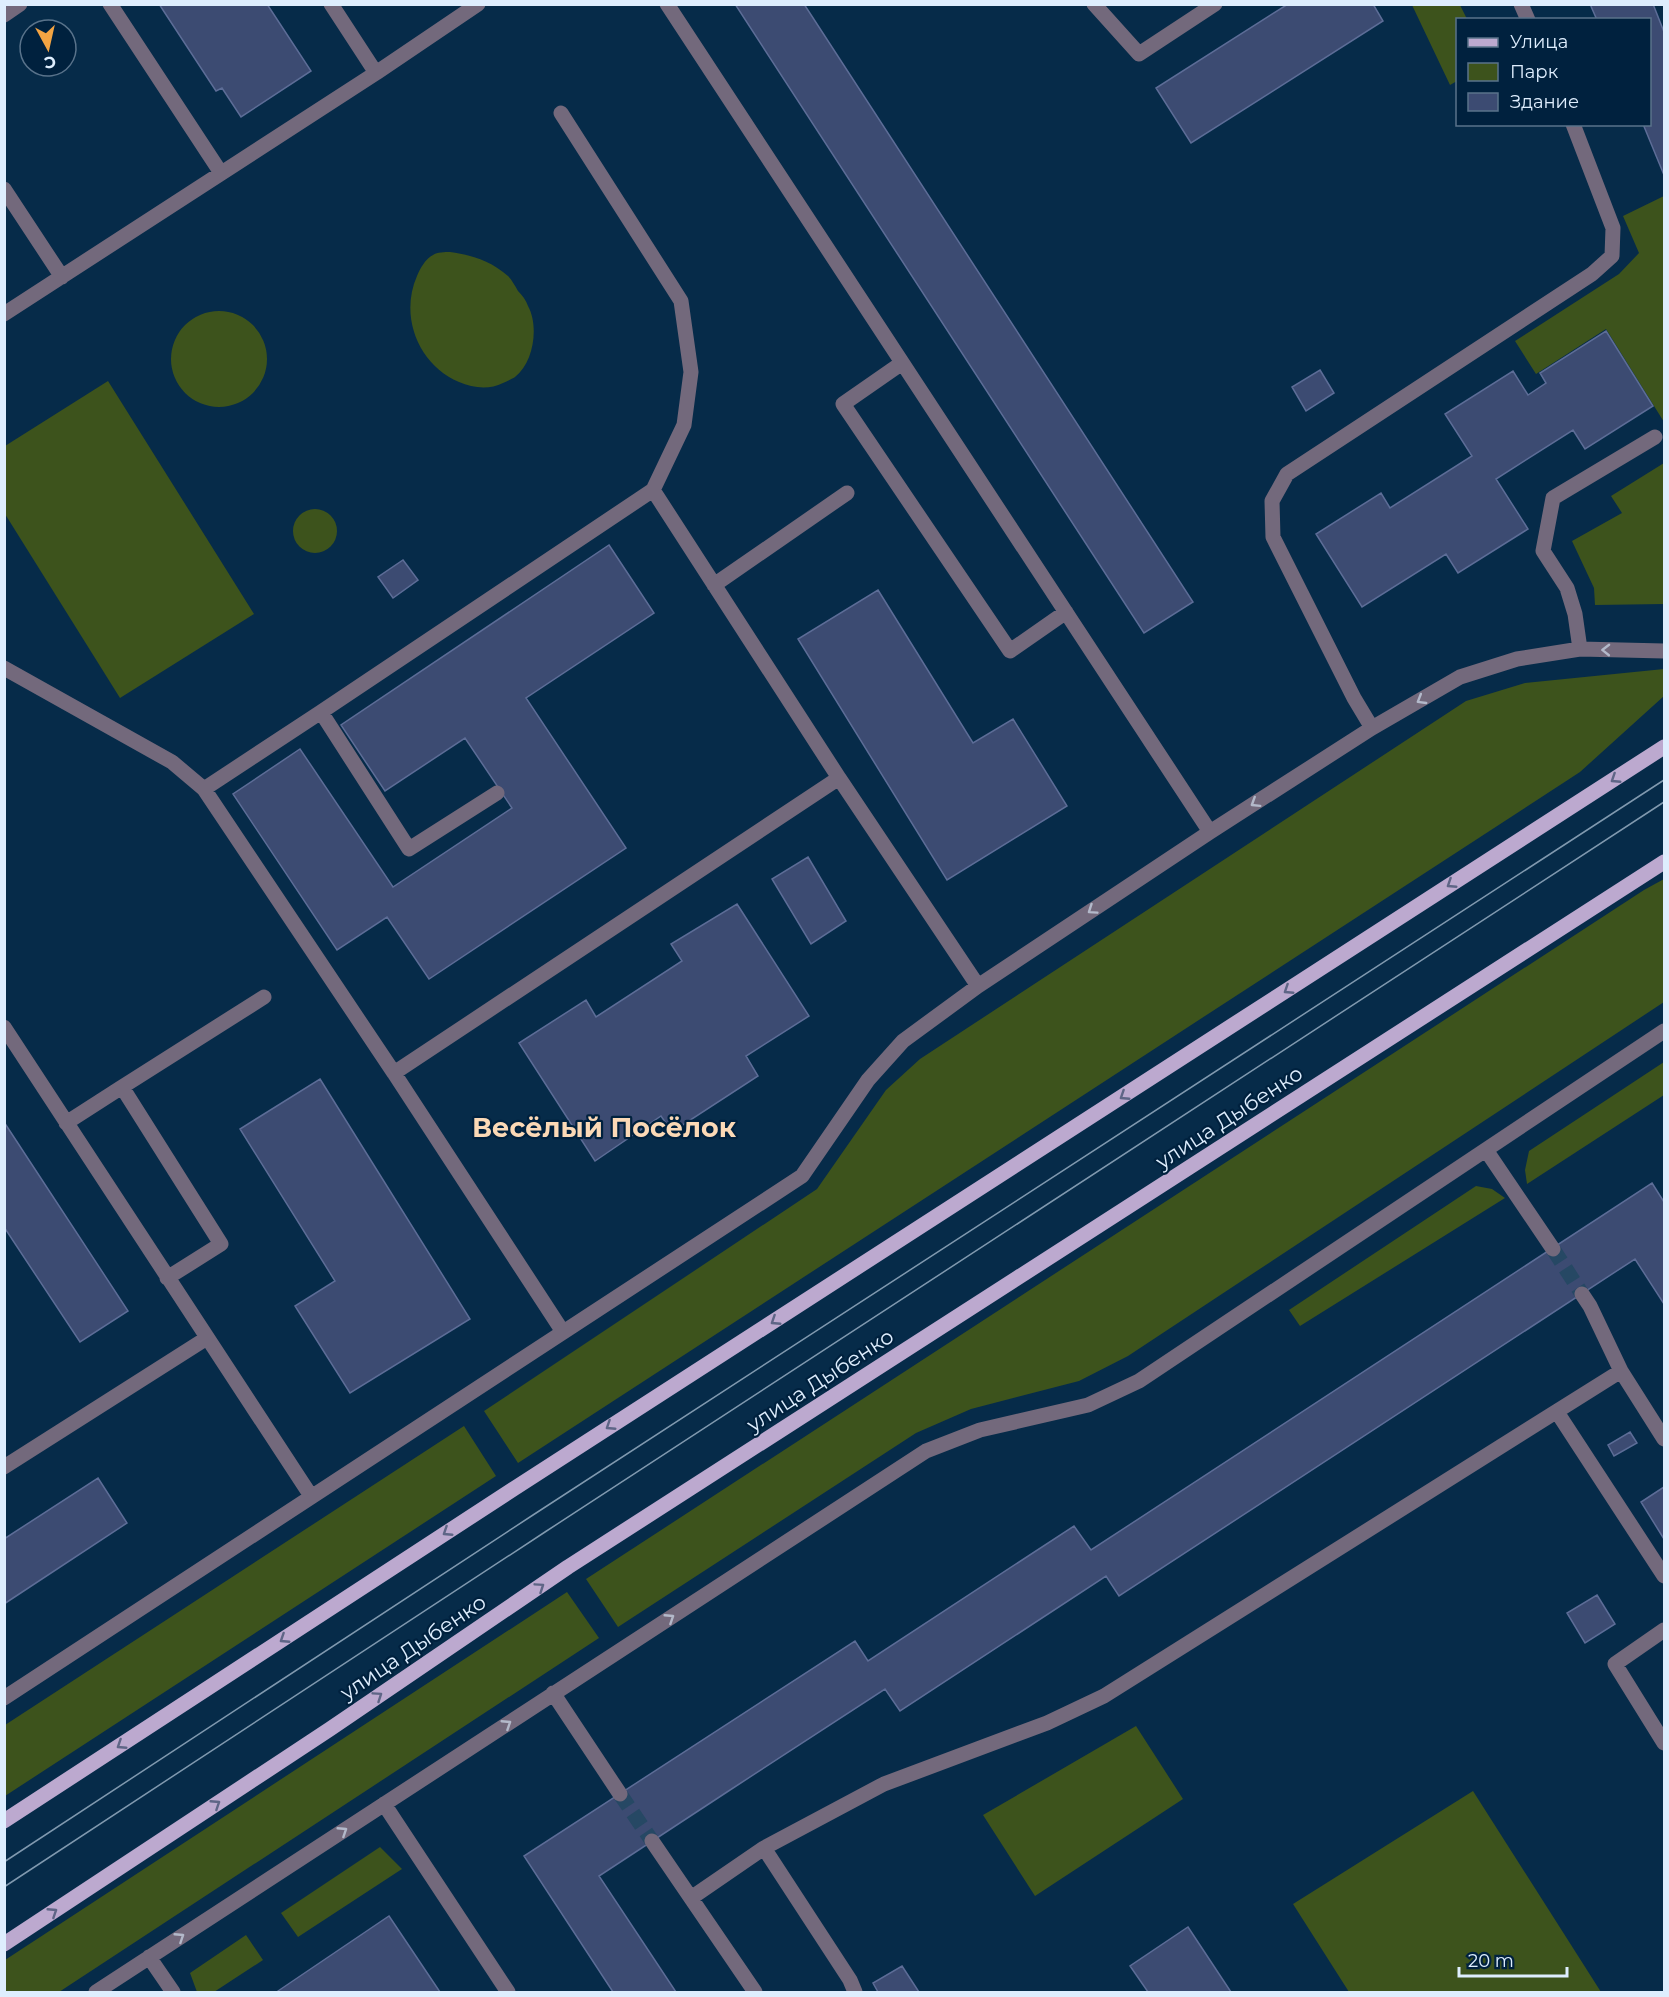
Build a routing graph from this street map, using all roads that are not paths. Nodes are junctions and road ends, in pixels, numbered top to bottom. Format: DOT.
graph roads {
  1 [pos="20,4"];
  2 [pos="110,4"];
  3 [pos="331,4"];
  4 [pos="478,4"];
  5 [pos="667,4"];
  6 [pos="1094,4"];
  7 [pos="1215,4"];
  8 [pos="1521,4"];
  9 [pos="4,15"];
  10 [pos="1527,18"];
  11 [pos="376,73"];
  12 [pos="561,113"];
  13 [pos="1574,126"];
  14 [pos="221,173"];
  15 [pos="4,189"];
  16 [pos="62,277"];
  17 [pos="4,314"];
  18 [pos="902,363"];
  19 [pos="1655,437"];
  20 [pos="653,490"];
  21 [pos="847,493"];
  22 [pos="714,585"];
  23 [pos="1066,612"];
  24 [pos="1580,649"];
  25 [pos="1665,651"];
  26 [pos="4,668"];
  27 [pos="321,712"];
  28 [pos="1372,728"];
  29 [pos="1665,747"];
  30 [pos="838,778"];
  31 [pos="204,789"];
  32 [pos="496,793"];
  33 [pos="1210,832"];
  34 [pos="1665,862"];
  35 [pos="978,986"];
  36 [pos="264,997"];
  37 [pos="4,1027"];
  38 [pos="1665,1030"];
  39 [pos="394,1073"];
  40 [pos="122,1087"];
  41 [pos="66,1123"];
  42 [pos="1486,1150"];
  43 [pos="1553,1248"];
  44 [pos="167,1278"];
  45 [pos="1582,1294"];
  46 [pos="563,1332"];
  47 [pos="207,1338"];
  48 [pos="1621,1371"];
  49 [pos="1557,1412"];
  50 [pos="1665,1439"];
  51 [pos="4,1467"];
  52 [pos="312,1496"];
  53 [pos="1665,1576"];
  54 [pos="1665,1630"];
  55 [pos="553,1694"];
  56 [pos="4,1698"];
  57 [pos="1665,1743"];
  58 [pos="620,1794"];
  59 [pos="384,1804"];
  60 [pos="4,1821"];
  61 [pos="652,1841"];
  62 [pos="764,1848"];
  63 [pos="691,1898"];
  64 [pos="4,1944"];
  65 [pos="149,1957"];
  66 [pos="96,1992"];
  67 [pos="172,1992"];
  68 [pos="508,1992"];
  69 [pos="755,1992"];
  70 [pos="855,1992"];
  1 -- 9 [label="street"];
  2 -- 14 [label="street"];
  3 -- 11 [label="street"];
  4 -- 11 [label="street"];
  5 -- 18 [label="street"];
  6 -- 7 [label="street"];
  8 -- 10 [label="street"];
  11 -- 14 [label="street"];
  12 -- 20 [label="street"];
  13 -- 28 [label="street"];
  14 -- 16 [label="street"];
  15 -- 16 [label="street"];
  16 -- 17 [label="street"];
  18 -- 23 [label="street"];
  18 -- 23 [label="street"];
  19 -- 24 [label="street"];
  20 -- 22 [label="street"];
  20 -- 27 [label="street"];
  21 -- 22 [label="street"];
  22 -- 30 [label="street"];
  23 -- 33 [label="street"];
  25 -- 24 [label="street, one-way"];
  24 -- 28 [label="street, one-way"];
  26 -- 31 [label="street"];
  27 -- 31 [label="street"];
  27 -- 32 [label="street"];
  28 -- 33 [label="street, one-way"];
  29 -- 60 [label="main road, one-way"];
  30 -- 35 [label="street"];
  30 -- 39 [label="street"];
  31 -- 39 [label="street"];
  33 -- 35 [label="street, one-way"];
  64 -- 34 [label="main road, улица Дыбенко, one-way"];
  35 -- 46 [label="street"];
  36 -- 40 [label="street"];
  37 -- 41 [label="street"];
  38 -- 42 [label="street"];
  39 -- 46 [label="street"];
  40 -- 41 [label="street"];
  40 -- 44 [label="street"];
  41 -- 44 [label="street"];
  42 -- 43 [label="street"];
  55 -- 42 [label="street, one-way"];
  44 -- 47 [label="street"];
  45 -- 48 [label="street"];
  46 -- 52 [label="street"];
  47 -- 51 [label="street"];
  47 -- 52 [label="street"];
  48 -- 49 [label="street"];
  48 -- 50 [label="street"];
  49 -- 53 [label="street"];
  49 -- 62 [label="street"];
  52 -- 56 [label="street"];
  54 -- 57 [label="street"];
  55 -- 58 [label="street"];
  59 -- 55 [label="street, one-way"];
  65 -- 59 [label="street, one-way"];
  59 -- 68 [label="street"];
  61 -- 63 [label="street"];
  62 -- 63 [label="street"];
  62 -- 70 [label="street"];
  63 -- 69 [label="street"];
  65 -- 66 [label="street"];
  65 -- 67 [label="street"];
}
